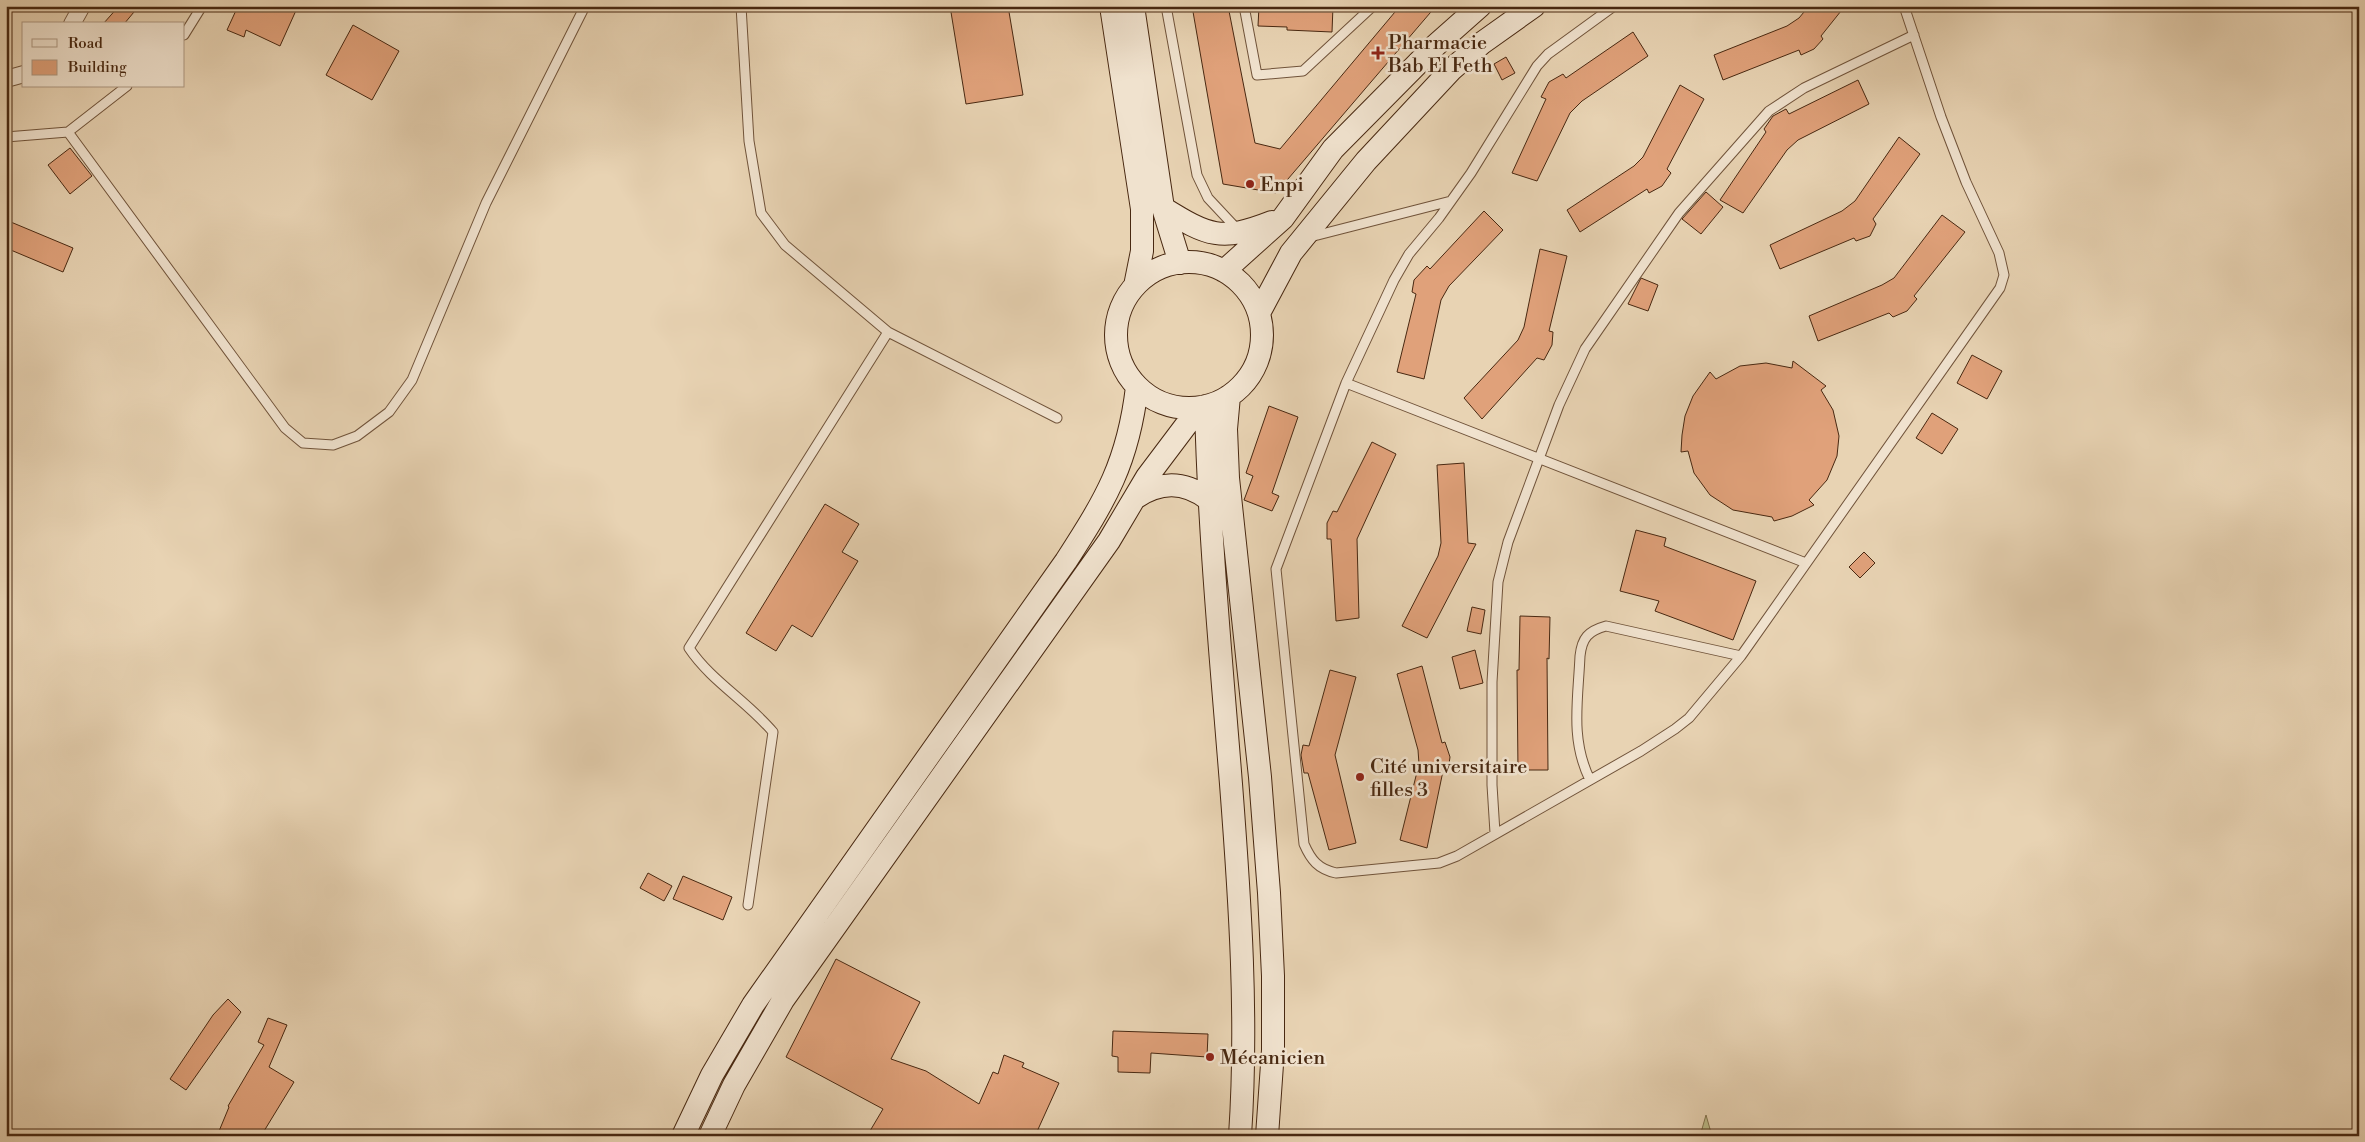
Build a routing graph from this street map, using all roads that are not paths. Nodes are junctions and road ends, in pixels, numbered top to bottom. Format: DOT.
graph roads {
  1 [pos="82,6"];
  2 [pos="202,6"];
  3 [pos="585,6"];
  4 [pos="742,6"];
  5 [pos="1110,6"];
  6 [pos="1133,6"];
  7 [pos="1166,6"];
  8 [pos="1244,6"];
  9 [pos="1373,6"];
  10 [pos="1480,6"];
  11 [pos="1534,6"];
  12 [pos="1614,6"];
  13 [pos="1904,6"];
  14 [pos="73,22"];
  15 [pos="185,33"];
  16 [pos="1914,35"];
  17 [pos="22,75"];
  18 [pos="6,79"];
  19 [pos="124,88"];
  20 [pos="68,132"];
  21 [pos="6,137"];
  22 [pos="1451,201"];
  23 [pos="1163,208"];
  24 [pos="1282,218"];
  25 [pos="1241,233"];
  26 [pos="1303,239"];
  27 [pos="1180,263"];
  28 [pos="1224,272"];
  29 [pos="1135,286"];
  30 [pos="1259,313"];
  31 [pos="888,332"];
  32 [pos="1346,383"];
  33 [pos="1137,387"];
  34 [pos="1229,396"];
  35 [pos="1203,407"];
  36 [pos="1057,418"];
  37 [pos="1539,458"];
  38 [pos="1135,498"];
  39 [pos="1208,499"];
  40 [pos="1806,563"];
  41 [pos="1741,656"];
  42 [pos="1590,780"];
  43 [pos="1494,833"];
  44 [pos="748,905"];
  45 [pos="683,1136"];
  46 [pos="710,1136"];
  47 [pos="1240,1136"];
  48 [pos="1267,1136"];
  1 -- 14 [label="street"];
  2 -- 15 [label="lane"];
  3 -- 20 [label="lane"];
  4 -- 31 [label="lane"];
  5 -- 29 [label="main road"];
  6 -- 23 [label="main road"];
  7 -- 25 [label="lane"];
  8 -- 9 [label="lane"];
  10 -- 24 [label="main road"];
  11 -- 26 [label="main road"];
  12 -- 22 [label="lane"];
  13 -- 16 [label="lane"];
  16 -- 37 [label="lane"];
  16 -- 40 [label="lane"];
  17 -- 18 [label="street"];
  19 -- 20 [label="lane"];
  20 -- 21 [label="lane"];
  22 -- 26 [label="lane"];
  22 -- 32 [label="lane"];
  23 -- 25 [label="main road"];
  23 -- 27 [label="main road"];
  24 -- 25 [label="main road"];
  24 -- 28 [label="main road"];
  26 -- 30 [label="main road"];
  27 -- 28 [label="main road"];
  27 -- 29 [label="main road"];
  28 -- 30 [label="main road"];
  29 -- 33 [label="main road"];
  30 -- 34 [label="main road"];
  31 -- 36 [label="lane"];
  31 -- 44 [label="lane"];
  32 -- 37 [label="lane"];
  32 -- 43 [label="lane"];
  33 -- 35 [label="main road"];
  33 -- 45 [label="main road"];
  34 -- 35 [label="main road"];
  34 -- 48 [label="main road"];
  35 -- 38 [label="main road"];
  35 -- 39 [label="main road"];
  37 -- 40 [label="lane"];
  37 -- 43 [label="lane"];
  38 -- 39 [label="main road"];
  38 -- 46 [label="main road"];
  39 -- 47 [label="main road"];
  40 -- 41 [label="lane"];
  41 -- 42 [label="lane"];
  41 -- 42 [label="lane"];
  42 -- 43 [label="lane"];
}
